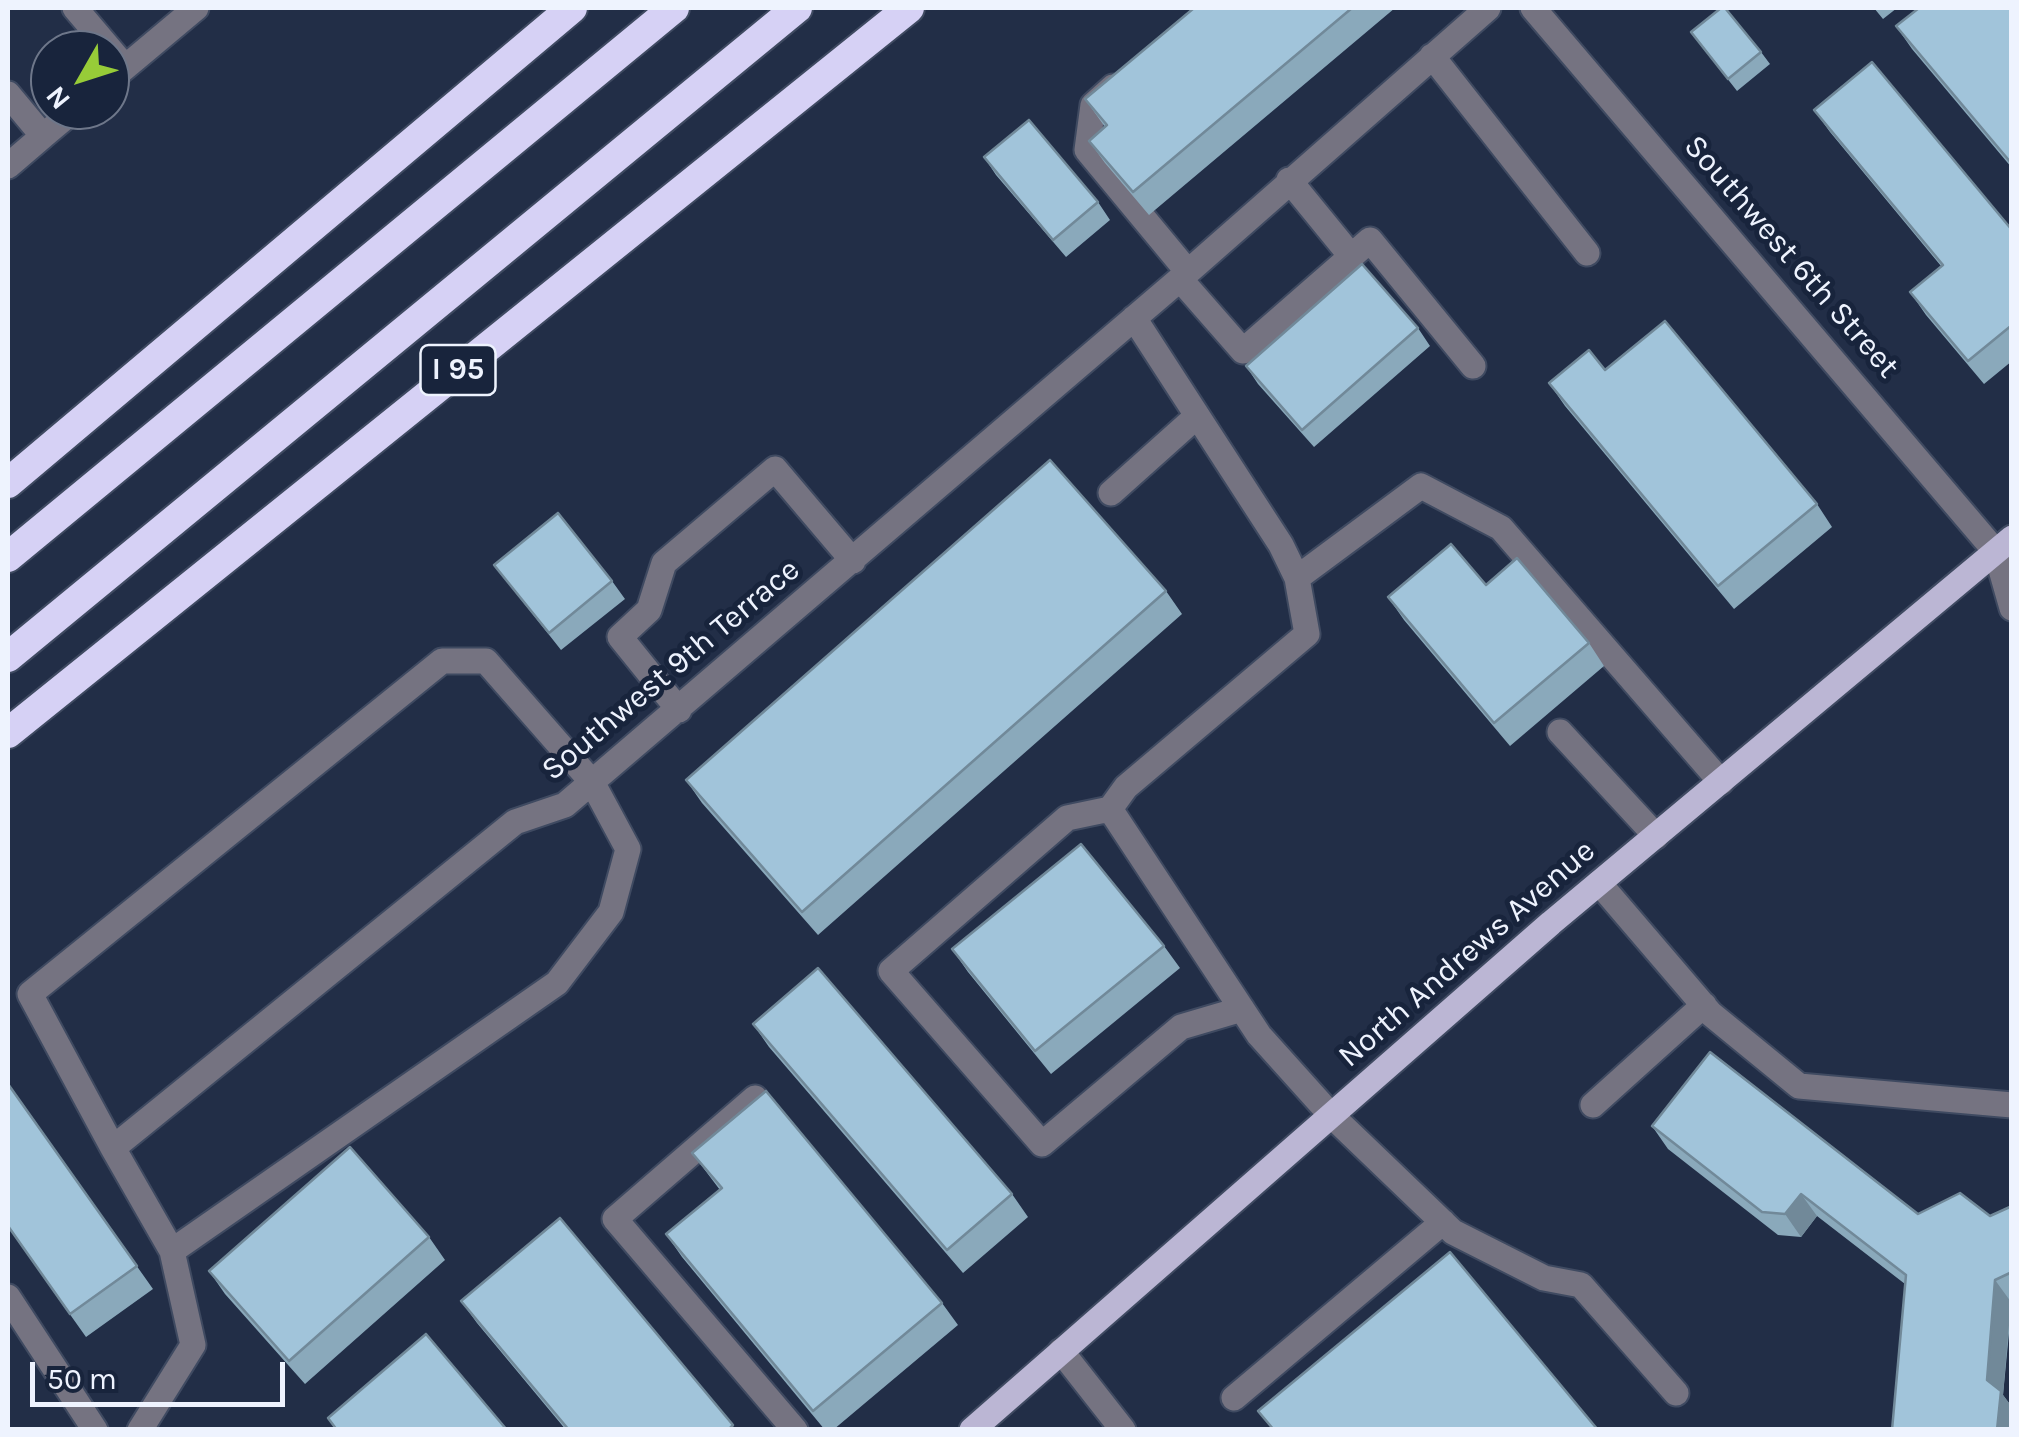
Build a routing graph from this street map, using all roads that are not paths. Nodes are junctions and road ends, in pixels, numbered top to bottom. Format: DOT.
graph roads {
  1 [pos="76,8"];
  2 [pos="196,8"];
  3 [pos="572,8"];
  4 [pos="674,8"];
  5 [pos="798,8"];
  6 [pos="908,8"];
  7 [pos="1533,8"];
  8 [pos="1482,10"];
  9 [pos="90,30"];
  10 [pos="1432,56"];
  11 [pos="130,64"];
  12 [pos="1134,68"];
  13 [pos="8,94"];
  14 [pos="50,130"];
  15 [pos="43,136"];
  16 [pos="8,166"];
  17 [pos="1289,180"];
  18 [pos="1587,253"];
  19 [pos="1352,256"];
  20 [pos="1184,275"];
  21 [pos="1134,318"];
  22 [pos="1473,366"];
  23 [pos="1197,416"];
  24 [pos="8,483"];
  25 [pos="1111,493"];
  26 [pos="2006,552"];
  27 [pos="8,557"];
  28 [pos="853,560"];
  29 [pos="1297,578"];
  30 [pos="2012,608"];
  31 [pos="8,657"];
  32 [pos="679,710"];
  33 [pos="8,732"];
  34 [pos="1560,732"];
  35 [pos="592,782"];
  36 [pos="1721,782"];
  37 [pos="1110,809"];
  38 [pos="1656,836"];
  39 [pos="1598,883"];
  40 [pos="1704,1006"];
  41 [pos="1242,1008"];
  42 [pos="754,1098"];
  43 [pos="1593,1105"];
  44 [pos="2012,1105"];
  45 [pos="1330,1114"];
  46 [pos="113,1148"];
  47 [pos="1443,1222"];
  48 [pos="172,1251"];
  49 [pos="8,1297"];
  50 [pos="1061,1351"];
  51 [pos="1676,1393"];
  52 [pos="1234,1398"];
  53 [pos="95,1430"];
  54 [pos="140,1430"];
  55 [pos="796,1430"];
  56 [pos="972,1430"];
  57 [pos="1123,1430"];
  1 -- 9 [label="street"];
  2 -- 11 [label="street"];
  3 -- 24 [label="highway"];
  4 -- 27 [label="highway"];
  5 -- 31 [label="highway"];
  6 -- 33 [label="highway, I 95"];
  7 -- 26 [label="street, Southwest 6th Street"];
  8 -- 10 [label="street, Southwest 9th Terrace"];
  10 -- 17 [label="street, Southwest 9th Terrace"];
  10 -- 18 [label="street"];
  12 -- 20 [label="street"];
  13 -- 15 [label="street"];
  14 -- 15 [label="street"];
  15 -- 16 [label="street"];
  17 -- 19 [label="street"];
  17 -- 20 [label="street, Southwest 9th Terrace"];
  19 -- 20 [label="street"];
  19 -- 22 [label="street"];
  20 -- 21 [label="street, Southwest 9th Terrace"];
  21 -- 23 [label="street"];
  21 -- 28 [label="street, Southwest 9th Terrace"];
  23 -- 25 [label="street"];
  23 -- 29 [label="street"];
  26 -- 30 [label="street, Southwest 6th Street"];
  26 -- 36 [label="main road, North Andrews Avenue"];
  28 -- 32 [label="street, Southwest 9th Terrace"];
  28 -- 32 [label="street"];
  29 -- 36 [label="street"];
  29 -- 37 [label="street"];
  32 -- 35 [label="street, Southwest 9th Terrace"];
  34 -- 38 [label="street"];
  35 -- 46 [label="street, Southwest 9th Terrace"];
  35 -- 46 [label="street"];
  35 -- 48 [label="street"];
  36 -- 38 [label="main road, North Andrews Avenue"];
  37 -- 41 [label="street"];
  37 -- 41 [label="street"];
  38 -- 39 [label="main road, North Andrews Avenue"];
  39 -- 40 [label="street"];
  39 -- 45 [label="main road, North Andrews Avenue"];
  40 -- 43 [label="street"];
  40 -- 44 [label="street"];
  41 -- 45 [label="street"];
  42 -- 55 [label="street"];
  45 -- 47 [label="street"];
  45 -- 50 [label="main road, North Andrews Avenue"];
  46 -- 48 [label="street"];
  47 -- 51 [label="street"];
  47 -- 52 [label="street"];
  48 -- 54 [label="street"];
  49 -- 53 [label="street"];
  50 -- 56 [label="main road, North Andrews Avenue"];
  50 -- 57 [label="street"];
}
